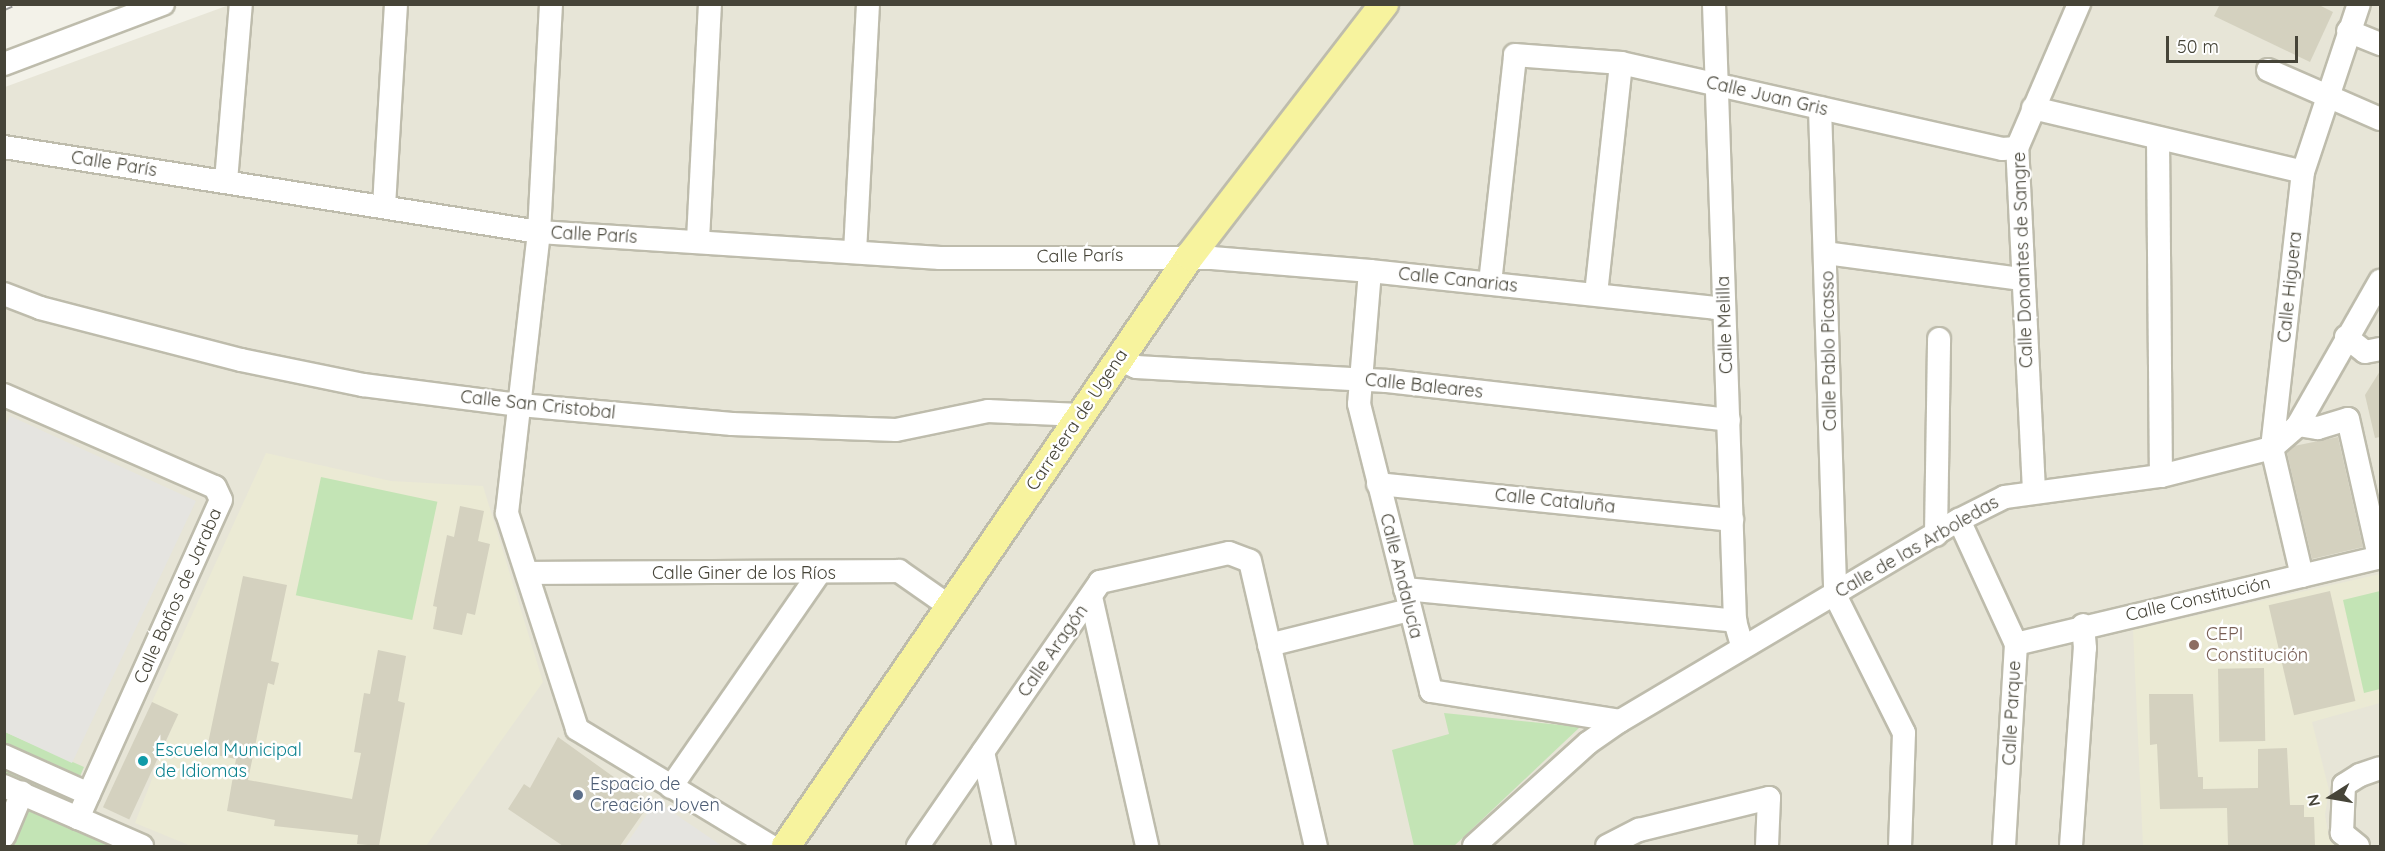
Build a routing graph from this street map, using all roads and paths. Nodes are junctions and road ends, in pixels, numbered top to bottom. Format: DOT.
graph roads {
  1 [pos="163,4"];
  2 [pos="241,4"];
  3 [pos="396,4"];
  4 [pos="551,4"];
  5 [pos="710,4"];
  6 [pos="868,4"];
  7 [pos="1384,4"];
  8 [pos="1714,4"];
  9 [pos="2079,4"];
  10 [pos="2359,4"];
  11 [pos="2348,31"];
  12 [pos="2380,44"];
  13 [pos="1621,63"];
  14 [pos="4,64"];
  15 [pos="2268,70"];
  16 [pos="1719,84"];
  17 [pos="2327,94"];
  18 [pos="1820,108"];
  19 [pos="2032,108"];
  20 [pos="2380,119"];
  21 [pos="2158,138"];
  22 [pos="4,147"];
  23 [pos="2017,148"];
  24 [pos="2303,172"];
  25 [pos="226,181"];
  26 [pos="384,206"];
  27 [pos="539,232"];
  28 [pos="698,240"];
  29 [pos="855,252"];
  30 [pos="1826,253"];
  31 [pos="1190,256"];
  32 [pos="1370,270"];
  33 [pos="2022,279"];
  34 [pos="2380,281"];
  35 [pos="1490,283"];
  36 [pos="4,294"];
  37 [pos="1596,294"];
  38 [pos="1724,309"];
  39 [pos="2346,337"];
  40 [pos="1939,339"];
  41 [pos="2380,349"];
  42 [pos="1119,359"];
  43 [pos="1360,379"];
  44 [pos="4,395"];
  45 [pos="520,405"];
  46 [pos="1081,415"];
  47 [pos="1729,420"];
  48 [pos="2298,424"];
  49 [pos="2272,447"];
  50 [pos="2161,476"];
  51 [pos="1378,484"];
  52 [pos="2034,491"];
  53 [pos="1732,520"];
  54 [pos="1959,520"];
  55 [pos="1936,535"];
  56 [pos="2380,557"];
  57 [pos="528,573"];
  58 [pos="819,573"];
  59 [pos="2302,576"];
  60 [pos="1835,595"];
  61 [pos="1091,597"];
  62 [pos="1407,599"];
  63 [pos="950,606"];
  64 [pos="1735,621"];
  65 [pos="2083,625"];
  66 [pos="2016,644"];
  67 [pos="1269,645"];
  68 [pos="1742,645"];
  69 [pos="1620,721"];
  70 [pos="983,752"];
  71 [pos="4,756"];
  72 [pos="2380,768"];
  73 [pos="671,787"];
  74 [pos="13,790"];
  75 [pos="89,794"];
  76 [pos="78,819"];
  77 [pos="4,836"];
  78 [pos="1498,837"];
  79 [pos="142,846"];
  80 [pos="771,846"];
  81 [pos="786,846"];
  82 [pos="918,846"];
  83 [pos="1004,846"];
  84 [pos="1147,846"];
  85 [pos="1316,846"];
  86 [pos="1474,846"];
  87 [pos="1607,846"];
  88 [pos="1767,846"];
  89 [pos="1900,846"];
  90 [pos="2004,846"];
  91 [pos="2071,846"];
  92 [pos="2358,846"];
  1 -- 14 [label="street"];
  2 -- 25 [label="street"];
  3 -- 26 [label="street"];
  4 -- 27 [label="street"];
  5 -- 28 [label="street"];
  6 -- 29 [label="street"];
  7 -- 31 [label="main road, Carretera de Ugena"];
  8 -- 16 [label="street, Calle Melilla"];
  9 -- 19 [label="street, Calle Donantes de Sangre"];
  10 -- 11 [label="street, Calle Higuera"];
  11 -- 12 [label="street"];
  11 -- 17 [label="street, Calle Higuera"];
  13 -- 16 [label="street, Calle Juan Gris"];
  13 -- 35 [label="street, Calle Juan Gris"];
  13 -- 37 [label="street"];
  15 -- 17 [label="street"];
  16 -- 18 [label="street, Calle Juan Gris"];
  16 -- 38 [label="street, Calle Melilla"];
  17 -- 20 [label="street"];
  17 -- 24 [label="street, Calle Higuera"];
  18 -- 23 [label="street, Calle Juan Gris"];
  18 -- 30 [label="street, Calle Pablo Picasso"];
  19 -- 21 [label="street"];
  19 -- 23 [label="street, Calle Donantes de Sangre"];
  21 -- 24 [label="street"];
  21 -- 50 [label="street"];
  22 -- 25 [label="street, Calle París"];
  23 -- 33 [label="street, Calle Donantes de Sangre"];
  24 -- 49 [label="street, Calle Higuera"];
  25 -- 26 [label="street, Calle París"];
  26 -- 27 [label="street, Calle París"];
  27 -- 28 [label="street, Calle París"];
  27 -- 45 [label="street"];
  28 -- 29 [label="street, Calle París"];
  29 -- 31 [label="street, Calle París"];
  30 -- 33 [label="street"];
  30 -- 60 [label="street, Calle Pablo Picasso"];
  31 -- 32 [label="street, Calle Canarias"];
  31 -- 42 [label="main road, Carretera de Ugena"];
  32 -- 35 [label="street, Calle Canarias"];
  32 -- 43 [label="street, Calle Andalucía"];
  33 -- 52 [label="street, Calle Donantes de Sangre"];
  34 -- 39 [label="street, Calle de las Arboledas"];
  35 -- 37 [label="street, Calle Canarias"];
  36 -- 45 [label="street, Calle San Cristobal"];
  37 -- 38 [label="street, Calle Canarias"];
  38 -- 47 [label="street, Calle Melilla"];
  39 -- 41 [label="street"];
  39 -- 48 [label="street, Calle de las Arboledas"];
  40 -- 55 [label="street"];
  42 -- 43 [label="street, Calle Baleares"];
  42 -- 46 [label="main road, Carretera de Ugena"];
  43 -- 47 [label="street, Calle Baleares"];
  43 -- 51 [label="street, Calle Andalucía"];
  44 -- 75 [label="street, Calle Baños de Jaraba"];
  45 -- 46 [label="street, Calle San Cristobal"];
  45 -- 57 [label="street"];
  46 -- 63 [label="main road, Carretera de Ugena"];
  47 -- 53 [label="street, Calle Melilla"];
  48 -- 49 [label="street, Calle de las Arboledas"];
  48 -- 56 [label="street"];
  49 -- 50 [label="street, Calle de las Arboledas"];
  49 -- 59 [label="street, Calle Higuera"];
  50 -- 52 [label="street, Calle de las Arboledas"];
  51 -- 53 [label="street, Calle Cataluña"];
  51 -- 62 [label="street, Calle Andalucía"];
  52 -- 54 [label="street, Calle de las Arboledas"];
  53 -- 64 [label="street, Calle Melilla"];
  54 -- 55 [label="street, Calle de las Arboledas"];
  54 -- 66 [label="street, Calle Parque"];
  55 -- 60 [label="street, Calle de las Arboledas"];
  56 -- 59 [label="street, Calle Constitución"];
  57 -- 58 [label="street, Calle Giner de los Ríos"];
  57 -- 73 [label="street"];
  58 -- 63 [label="street, Calle Giner de los Ríos"];
  58 -- 73 [label="street"];
  59 -- 65 [label="street, Calle Constitución"];
  60 -- 68 [label="street, Calle de las Arboledas"];
  60 -- 89 [label="street"];
  61 -- 67 [label="street, Calle Aragón"];
  61 -- 70 [label="street, Calle Aragón"];
  61 -- 84 [label="street"];
  62 -- 64 [label="street"];
  62 -- 67 [label="street"];
  62 -- 69 [label="street, Calle Andalucía"];
  63 -- 81 [label="main road, Carretera de Ugena"];
  64 -- 68 [label="street, Calle Melilla"];
  65 -- 66 [label="street, Calle Constitución"];
  65 -- 91 [label="street"];
  66 -- 90 [label="street, Calle Parque"];
  67 -- 85 [label="street"];
  68 -- 69 [label="street, Calle de las Arboledas"];
  69 -- 78 [label="street, Calle de las Arboledas"];
  70 -- 82 [label="street, Calle Aragón"];
  70 -- 83 [label="street"];
  71 -- 75 [label="street"];
  72 -- 92 [label="street"];
  73 -- 80 [label="street"];
  74 -- 76 [label="street"];
  74 -- 77 [label="street"];
  75 -- 76 [label="street, Calle Baños de Jaraba"];
  76 -- 79 [label="street"];
  78 -- 86 [label="street, Calle de las Arboledas"];
  87 -- 88 [label="street"];
}
